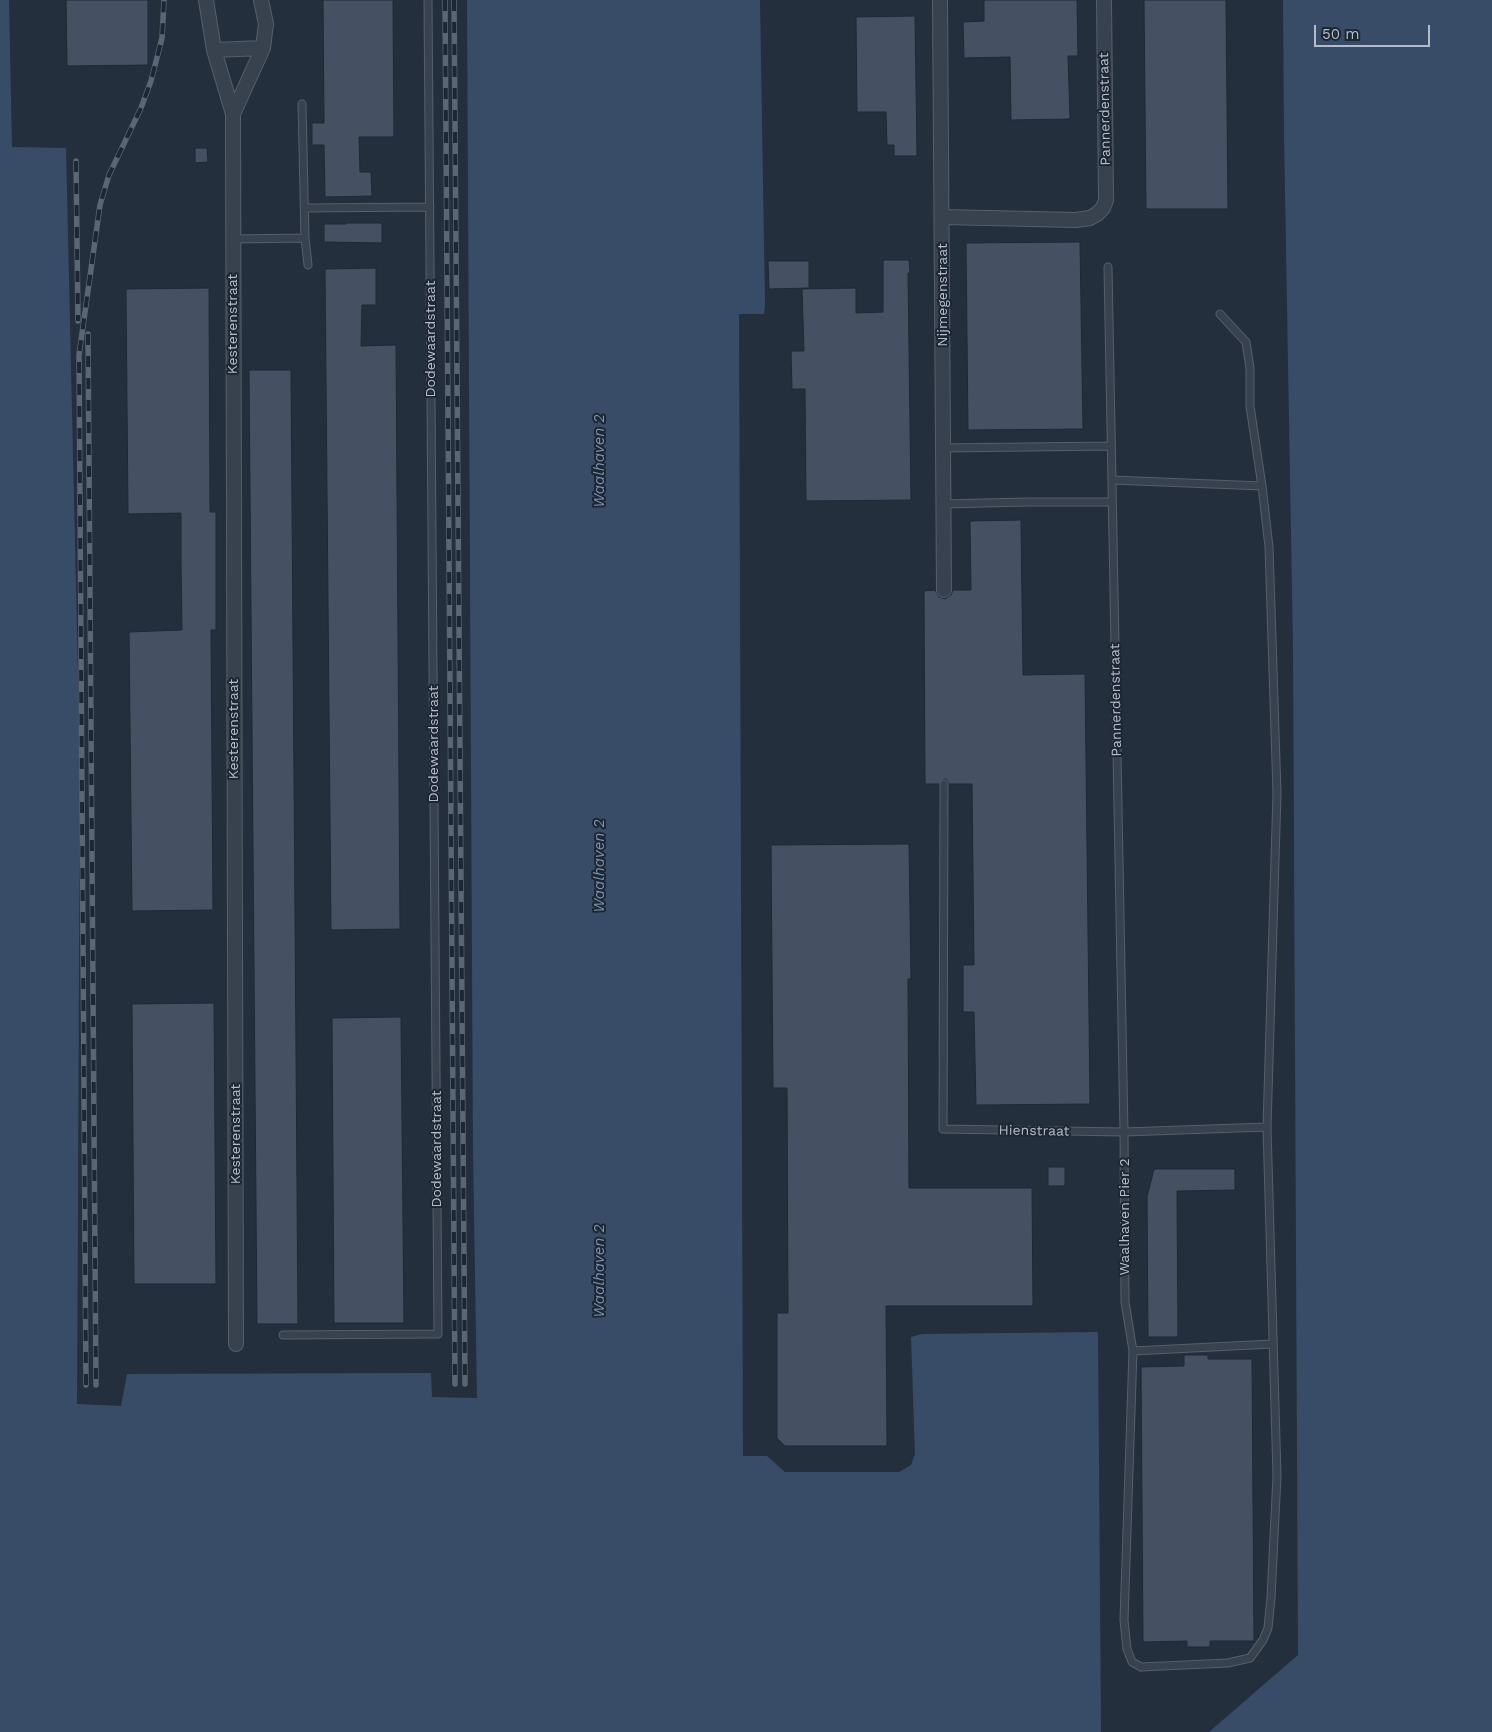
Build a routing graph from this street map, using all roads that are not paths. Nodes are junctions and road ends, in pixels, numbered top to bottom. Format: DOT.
graph roads {
  1 [pos="206,0"];
  2 [pos="261,0"];
  3 [pos="428,0"];
  4 [pos="940,0"];
  5 [pos="1104,0"];
  6 [pos="264,48"];
  7 [pos="214,50"];
  8 [pos="302,104"];
  9 [pos="233,114"];
  10 [pos="430,207"];
  11 [pos="305,208"];
  12 [pos="942,217"];
  13 [pos="306,238"];
  14 [pos="233,240"];
  15 [pos="308,266"];
  16 [pos="1108,267"];
  17 [pos="1220,314"];
  18 [pos="1111,446"];
  19 [pos="944,448"];
  20 [pos="1112,480"];
  21 [pos="1262,486"];
  22 [pos="1112,502"];
  23 [pos="944,504"];
  24 [pos="944,590"];
  25 [pos="944,784"];
  26 [pos="1267,1127"];
  27 [pos="1124,1132"];
  28 [pos="283,1335"];
  29 [pos="236,1344"];
  30 [pos="1272,1344"];
  31 [pos="1133,1351"];
  1 -- 7 [label="street, Kesterenstraat"];
  2 -- 6 [label="street, Kesterenstraat"];
  3 -- 10 [label="lane, Dodewaardstraat"];
  4 -- 12 [label="street, Nijmegenstraat"];
  5 -- 12 [label="street, Pannerdenstraat"];
  6 -- 7 [label="street"];
  6 -- 9 [label="street, Kesterenstraat"];
  7 -- 9 [label="street, Kesterenstraat"];
  8 -- 11 [label="lane"];
  9 -- 14 [label="street, Kesterenstraat"];
  10 -- 11 [label="lane"];
  10 -- 28 [label="lane, Dodewaardstraat"];
  11 -- 13 [label="lane"];
  12 -- 19 [label="street, Nijmegenstraat"];
  13 -- 14 [label="lane"];
  13 -- 15 [label="lane"];
  14 -- 29 [label="street, Kesterenstraat"];
  16 -- 18 [label="lane, Pannerdenstraat"];
  17 -- 21 [label="lane"];
  18 -- 19 [label="lane"];
  18 -- 20 [label="lane, Pannerdenstraat"];
  19 -- 23 [label="street, Nijmegenstraat"];
  20 -- 21 [label="lane"];
  20 -- 22 [label="lane, Pannerdenstraat"];
  21 -- 26 [label="lane"];
  22 -- 23 [label="lane"];
  22 -- 27 [label="lane, Pannerdenstraat"];
  23 -- 24 [label="street, Nijmegenstraat"];
  25 -- 27 [label="lane, Hienstraat"];
  26 -- 27 [label="lane, Hienstraat"];
  26 -- 30 [label="lane"];
  27 -- 31 [label="lane, Waalhaven Pier 2"];
  30 -- 31 [label="lane"];
  30 -- 31 [label="lane, Waalhaven Pier 2"];
}
